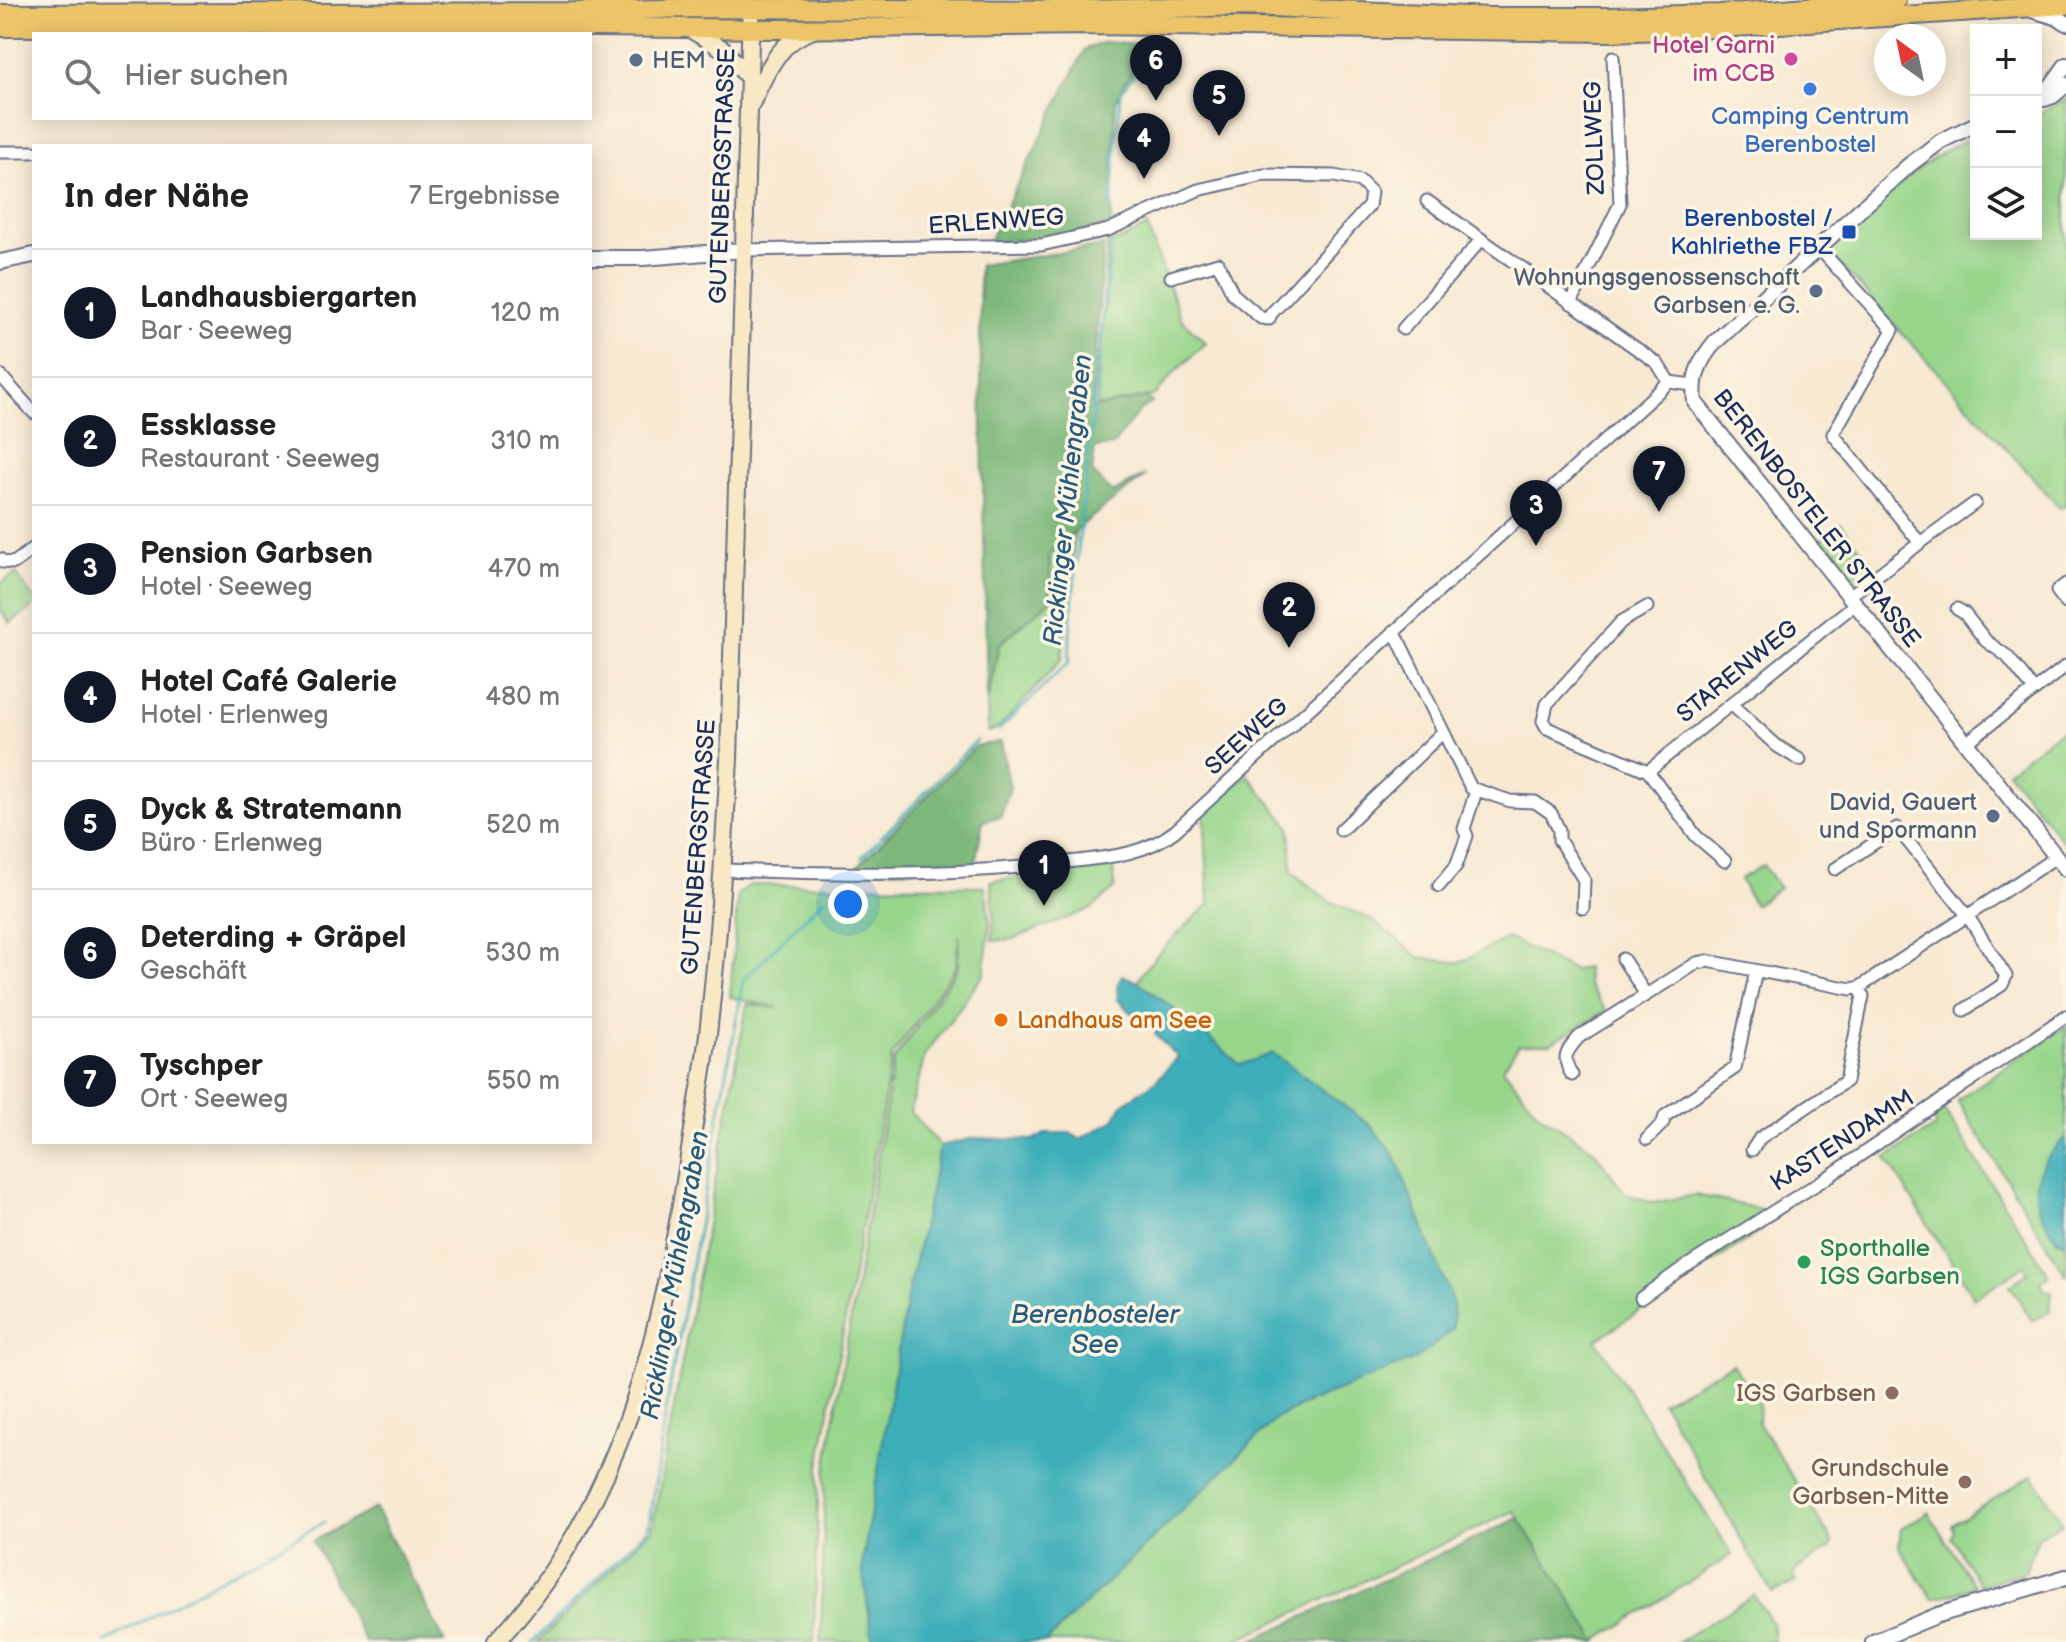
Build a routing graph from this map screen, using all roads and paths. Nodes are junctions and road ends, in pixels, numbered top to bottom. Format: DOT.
graph roads {
  1 [pos="1896,0"];
  2 [pos="1252,3"];
  3 [pos="752,4"];
  4 [pos="807,4"];
  5 [pos="2066,5"];
  6 [pos="2027,8"];
  7 [pos="0,14"];
  8 [pos="2066,23"];
  9 [pos="0,27"];
  10 [pos="689,28"];
  11 [pos="751,28"];
  12 [pos="819,28"];
  13 [pos="1232,28"];
  14 [pos="1613,57"];
  15 [pos="2066,65"];
  16 [pos="748,77"];
  17 [pos="2066,85"];
  18 [pos="2041,96"];
  19 [pos="2042,99"];
  20 [pos="748,109"];
  21 [pos="1970,127"];
  22 [pos="0,152"];
  23 [pos="32,152"];
  24 [pos="1427,201"];
  25 [pos="1481,240"];
  26 [pos="1819,248"];
  27 [pos="743,250"];
  28 [pos="32,255"];
  29 [pos="592,258"];
  30 [pos="0,262"];
  31 [pos="1171,277"];
  32 [pos="1571,303"];
  33 [pos="1403,329"];
  34 [pos="0,375"];
  35 [pos="1669,382"];
  36 [pos="1693,385"];
  37 [pos="32,411"];
  38 [pos="1975,503"];
  39 [pos="1920,543"];
  40 [pos="32,550"];
  41 [pos="1,565"];
  42 [pos="2066,584"];
  43 [pos="1851,601"];
  44 [pos="2066,603"];
  45 [pos="1647,607"];
  46 [pos="1957,609"];
  47 [pos="1394,631"];
  48 [pos="2066,666"];
  49 [pos="2034,690"];
  50 [pos="1731,704"];
  51 [pos="1443,732"];
  52 [pos="1966,743"];
  53 [pos="1800,760"];
  54 [pos="1648,771"];
  55 [pos="1476,791"];
  56 [pos="1341,830"];
  57 [pos="2056,857"];
  58 [pos="1725,861"];
  59 [pos="1835,869"];
  60 [pos="2066,869"];
  61 [pos="723,870"];
  62 [pos="1439,886"];
  63 [pos="1583,908"];
  64 [pos="1967,915"];
  65 [pos="1623,959"];
  66 [pos="1756,971"];
  67 [pos="1860,987"];
  68 [pos="1646,995"];
  69 [pos="1964,1010"];
  70 [pos="2066,1016"];
  71 [pos="1572,1075"];
  72 [pos="1647,1139"];
  73 [pos="1752,1150"];
  74 [pos="1641,1298"];
  75 [pos="2066,1577"];
  76 [pos="1907,1626"];
  77 [pos="496,1642"];
  78 [pos="1873,1642"];
  79 [pos="1888,1642"];
  1 -- 2 [label="main road"];
  2 -- 4 [label="main road"];
  2 -- 13 [label="street"];
  3 -- 4 [label="main road"];
  3 -- 7 [label="main road"];
  3 -- 11 [label="main road, GUTENBERGSTRASSE"];
  5 -- 6 [label="main road"];
  6 -- 8 [label="street"];
  6 -- 13 [label="main road"];
  9 -- 10 [label="main road"];
  10 -- 11 [label="main road"];
  10 -- 16 [label="main road"];
  11 -- 12 [label="main road"];
  11 -- 16 [label="main road, GUTENBERGSTRASSE"];
  12 -- 13 [label="main road"];
  12 -- 20 [label="main road"];
  14 -- 32 [label="street, ZOLLWEG"];
  15 -- 18 [label="street"];
  16 -- 20 [label="main road, GUTENBERGSTRASSE"];
  17 -- 19 [label="street"];
  20 -- 27 [label="main road, GUTENBERGSTRASSE"];
  21 -- 26 [label="street, BERENBOSTELER STRASSE"];
  22 -- 23 [label="street"];
  24 -- 25 [label="street"];
  25 -- 32 [label="street"];
  25 -- 33 [label="street"];
  26 -- 36 [label="street, BERENBOSTELER STRASSE"];
  26 -- 39 [label="street"];
  27 -- 29 [label="street"];
  27 -- 31 [label="street, ERLENWEG"];
  27 -- 61 [label="main road, GUTENBERGSTRASSE"];
  28 -- 30 [label="street"];
  32 -- 35 [label="street"];
  34 -- 37 [label="street"];
  35 -- 36 [label="street"];
  35 -- 47 [label="street, SEEWEG"];
  36 -- 43 [label="street, BERENBOSTELER STRASSE"];
  38 -- 39 [label="street, STARENWEG"];
  39 -- 43 [label="street, STARENWEG"];
  40 -- 41 [label="street"];
  42 -- 44 [label="street"];
  43 -- 50 [label="street, STARENWEG"];
  43 -- 52 [label="street, BERENBOSTELER STRASSE"];
  45 -- 54 [label="street"];
  46 -- 49 [label="street"];
  47 -- 51 [label="street"];
  47 -- 61 [label="street, SEEWEG"];
  48 -- 49 [label="street"];
  49 -- 52 [label="street"];
  50 -- 53 [label="street"];
  50 -- 54 [label="street, STARENWEG"];
  51 -- 55 [label="street"];
  51 -- 56 [label="street"];
  52 -- 57 [label="street, BERENBOSTELER STRASSE"];
  54 -- 58 [label="street"];
  55 -- 62 [label="street"];
  55 -- 63 [label="street"];
  57 -- 60 [label="street, BERENBOSTELER STRASSE"];
  57 -- 64 [label="street"];
  59 -- 64 [label="street"];
  61 -- 77 [label="main road, GUTENBERGSTRASSE"];
  64 -- 67 [label="street"];
  64 -- 69 [label="street"];
  65 -- 68 [label="street"];
  66 -- 67 [label="street"];
  66 -- 68 [label="street"];
  66 -- 72 [label="street"];
  67 -- 73 [label="street"];
  68 -- 71 [label="street"];
  70 -- 74 [label="street, KASTENDAMM"];
  75 -- 76 [label="street"];
  76 -- 78 [label="street"];
  76 -- 79 [label="street"];
}
